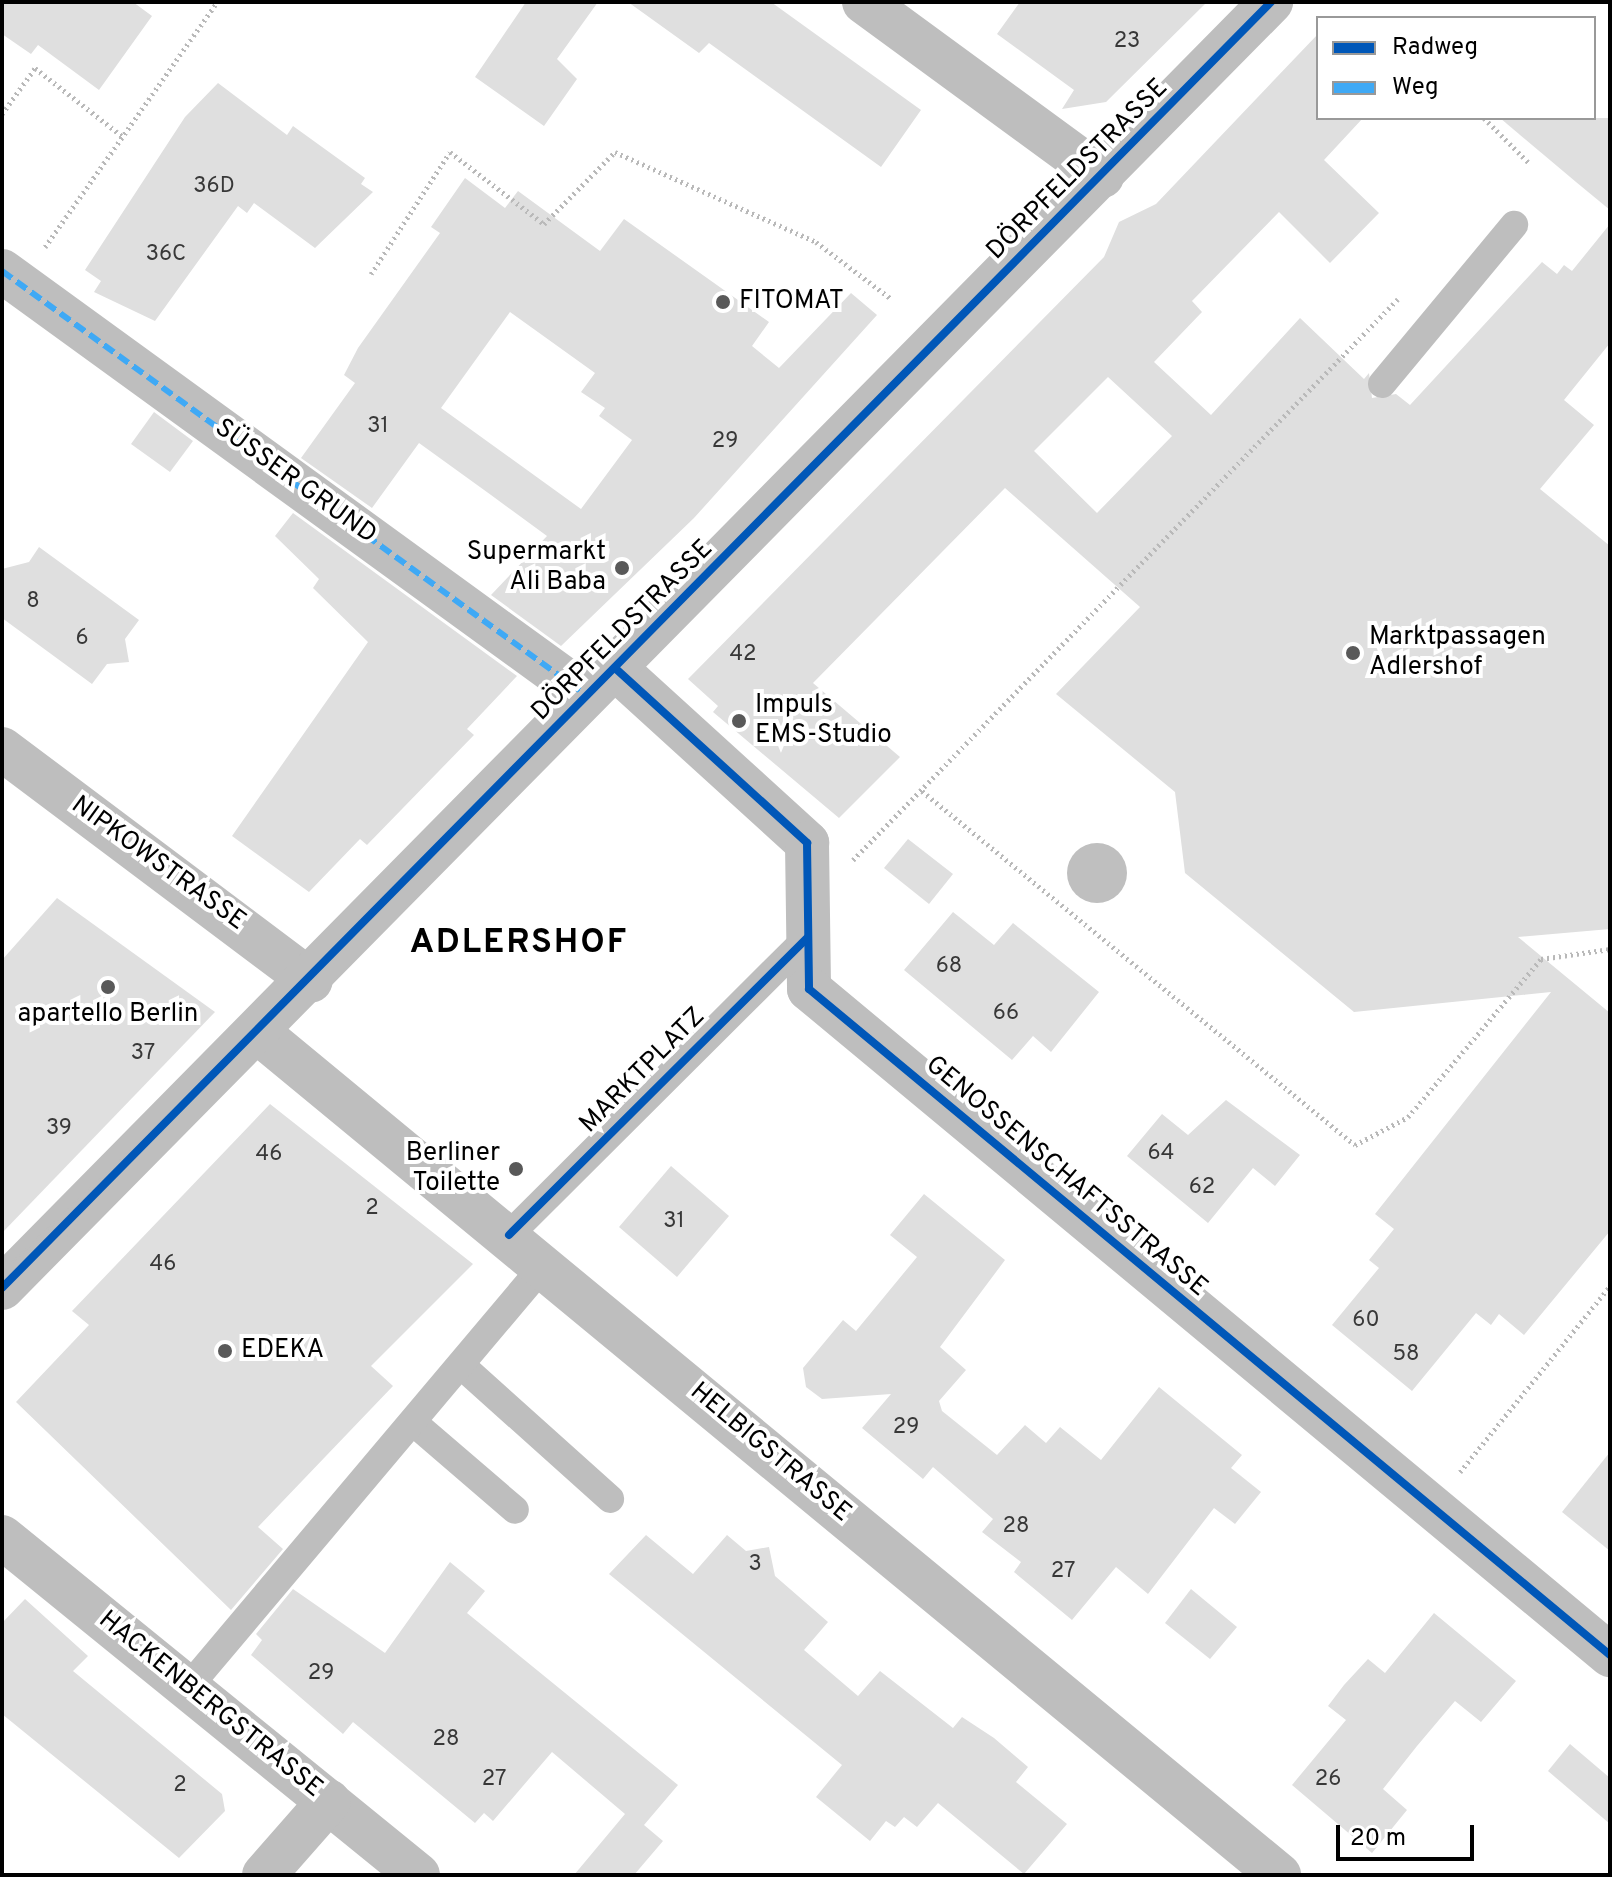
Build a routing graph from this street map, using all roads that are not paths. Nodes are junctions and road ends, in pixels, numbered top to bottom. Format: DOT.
graph roads {
  1 [pos="864,2"];
  2 [pos="1271,2"];
  3 [pos="1102,176"];
  4 [pos="1514,225"];
  5 [pos="10,277"];
  6 [pos="1382,384"];
  7 [pos="601,682"];
  8 [pos="2,749"];
  9 [pos="808,923"];
  10 [pos="311,981"];
  11 [pos="259,1033"];
  12 [pos="509,1235"];
  13 [pos="544,1265"];
  14 [pos="2,1288"];
  15 [pos="462,1366"];
  16 [pos="414,1423"];
  17 [pos="610,1499"];
  18 [pos="515,1510"];
  19 [pos="2,1537"];
  20 [pos="1610,1655"];
  21 [pos="190,1685"];
  22 [pos="329,1801"];
  23 [pos="264,1875"];
  24 [pos="418,1875"];
  25 [pos="1279,1875"];
  1 -- 3 [label="street"];
  2 -- 3 [label="street, DÖRPFELDSTRASSE"];
  3 -- 7 [label="street, DÖRPFELDSTRASSE"];
  4 -- 6 [label="lane"];
  5 -- 7 [label="street, SÜSSER GRUND"];
  7 -- 9 [label="street, GENOSSENSCHAFTSSTRASSE"];
  7 -- 10 [label="street, DÖRPFELDSTRASSE"];
  8 -- 10 [label="street, NIPKOWSTRASSE"];
  9 -- 12 [label="lane, MARKTPLATZ"];
  9 -- 20 [label="street, GENOSSENSCHAFTSSTRASSE"];
  10 -- 11 [label="street, DÖRPFELDSTRASSE"];
  11 -- 12 [label="street, HELBIGSTRASSE"];
  11 -- 14 [label="street, DÖRPFELDSTRASSE"];
  12 -- 13 [label="street, HELBIGSTRASSE"];
  13 -- 15 [label="lane"];
  13 -- 25 [label="street, HELBIGSTRASSE"];
  15 -- 16 [label="lane"];
  15 -- 17 [label="lane"];
  16 -- 18 [label="lane"];
  16 -- 21 [label="lane"];
  19 -- 21 [label="street, HACKENBERGSTRASSE"];
  21 -- 22 [label="street, HACKENBERGSTRASSE"];
  22 -- 23 [label="street"];
  22 -- 24 [label="street, HACKENBERGSTRASSE"];
}
